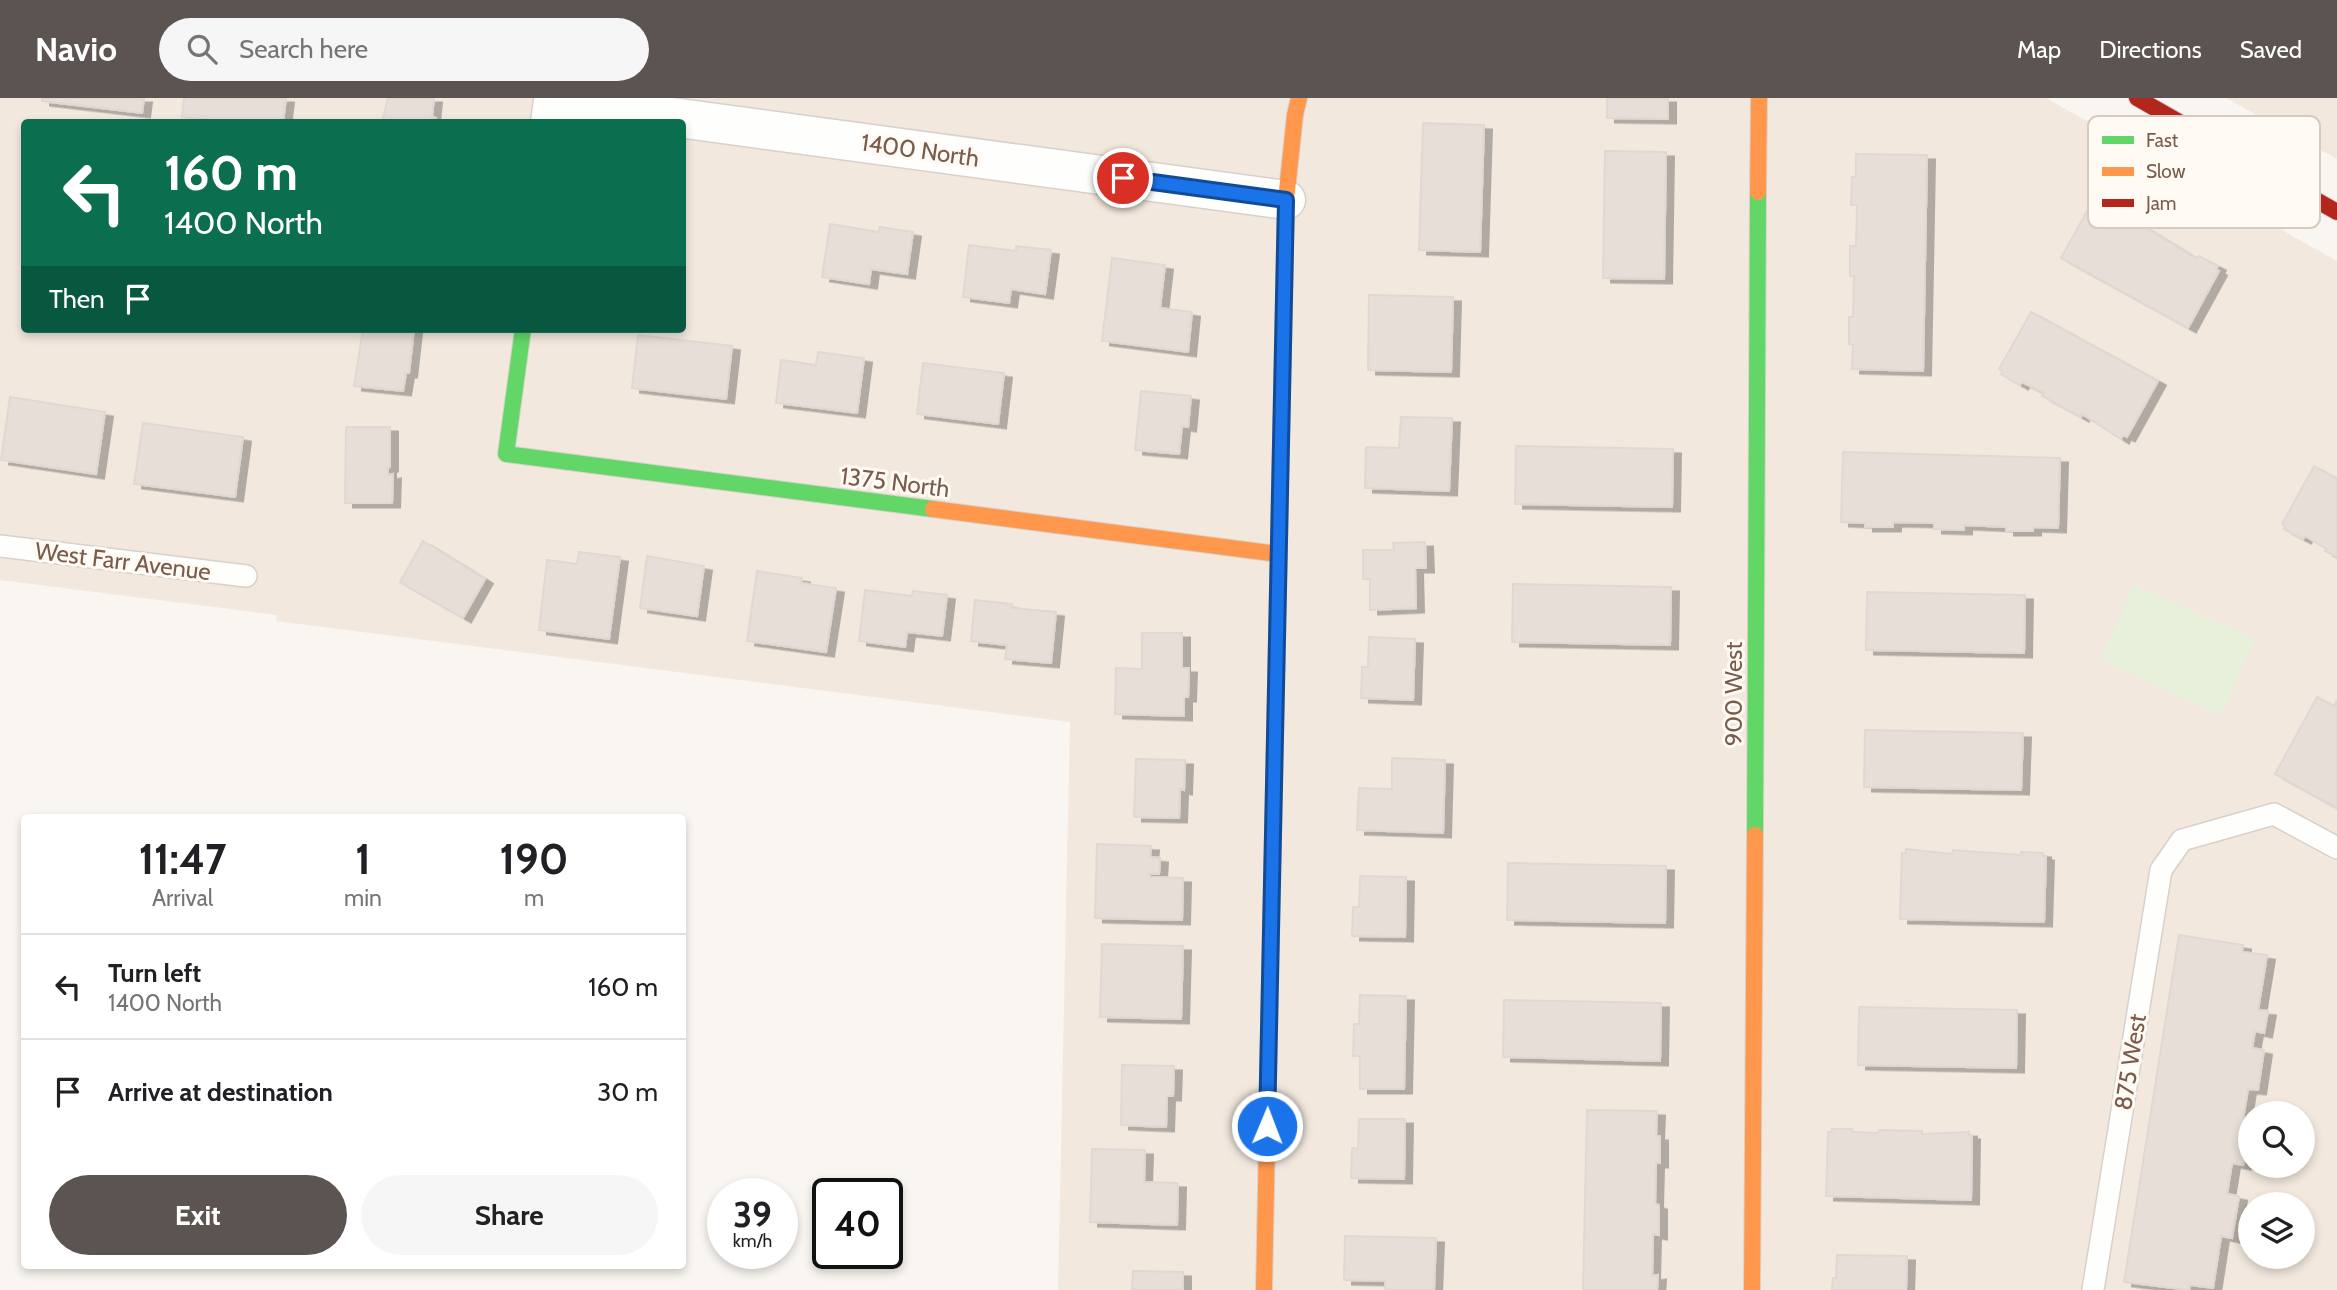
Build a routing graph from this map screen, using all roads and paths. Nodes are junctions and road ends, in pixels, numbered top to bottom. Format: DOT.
graph roads {
  1 [pos="1299,98"];
  2 [pos="1759,98"];
  3 [pos="2137,98"];
  4 [pos="552,112"];
  5 [pos="2169,116"];
  6 [pos="610,119"];
  7 [pos="686,128"];
  8 [pos="1286,200"];
  9 [pos="2320,202"];
  10 [pos="2337,212"];
  11 [pos="522,333"];
  12 [pos="0,546"];
  13 [pos="1278,554"];
  14 [pos="246,576"];
  15 [pos="2337,848"];
  16 [pos="1264,1290"];
  17 [pos="1752,1290"];
  18 [pos="2093,1290"];
  1 -- 8 [label="street"];
  2 -- 17 [label="street, 900 West"];
  3 -- 5 [label="street"];
  4 -- 6 [label="street, 1400 North"];
  7 -- 8 [label="street, 1400 North"];
  8 -- 13 [label="street"];
  9 -- 10 [label="street"];
  11 -- 13 [label="street, 1375 North"];
  12 -- 14 [label="lane, West Farr Avenue"];
  13 -- 16 [label="street"];
  15 -- 18 [label="lane, 875 West"];
}
